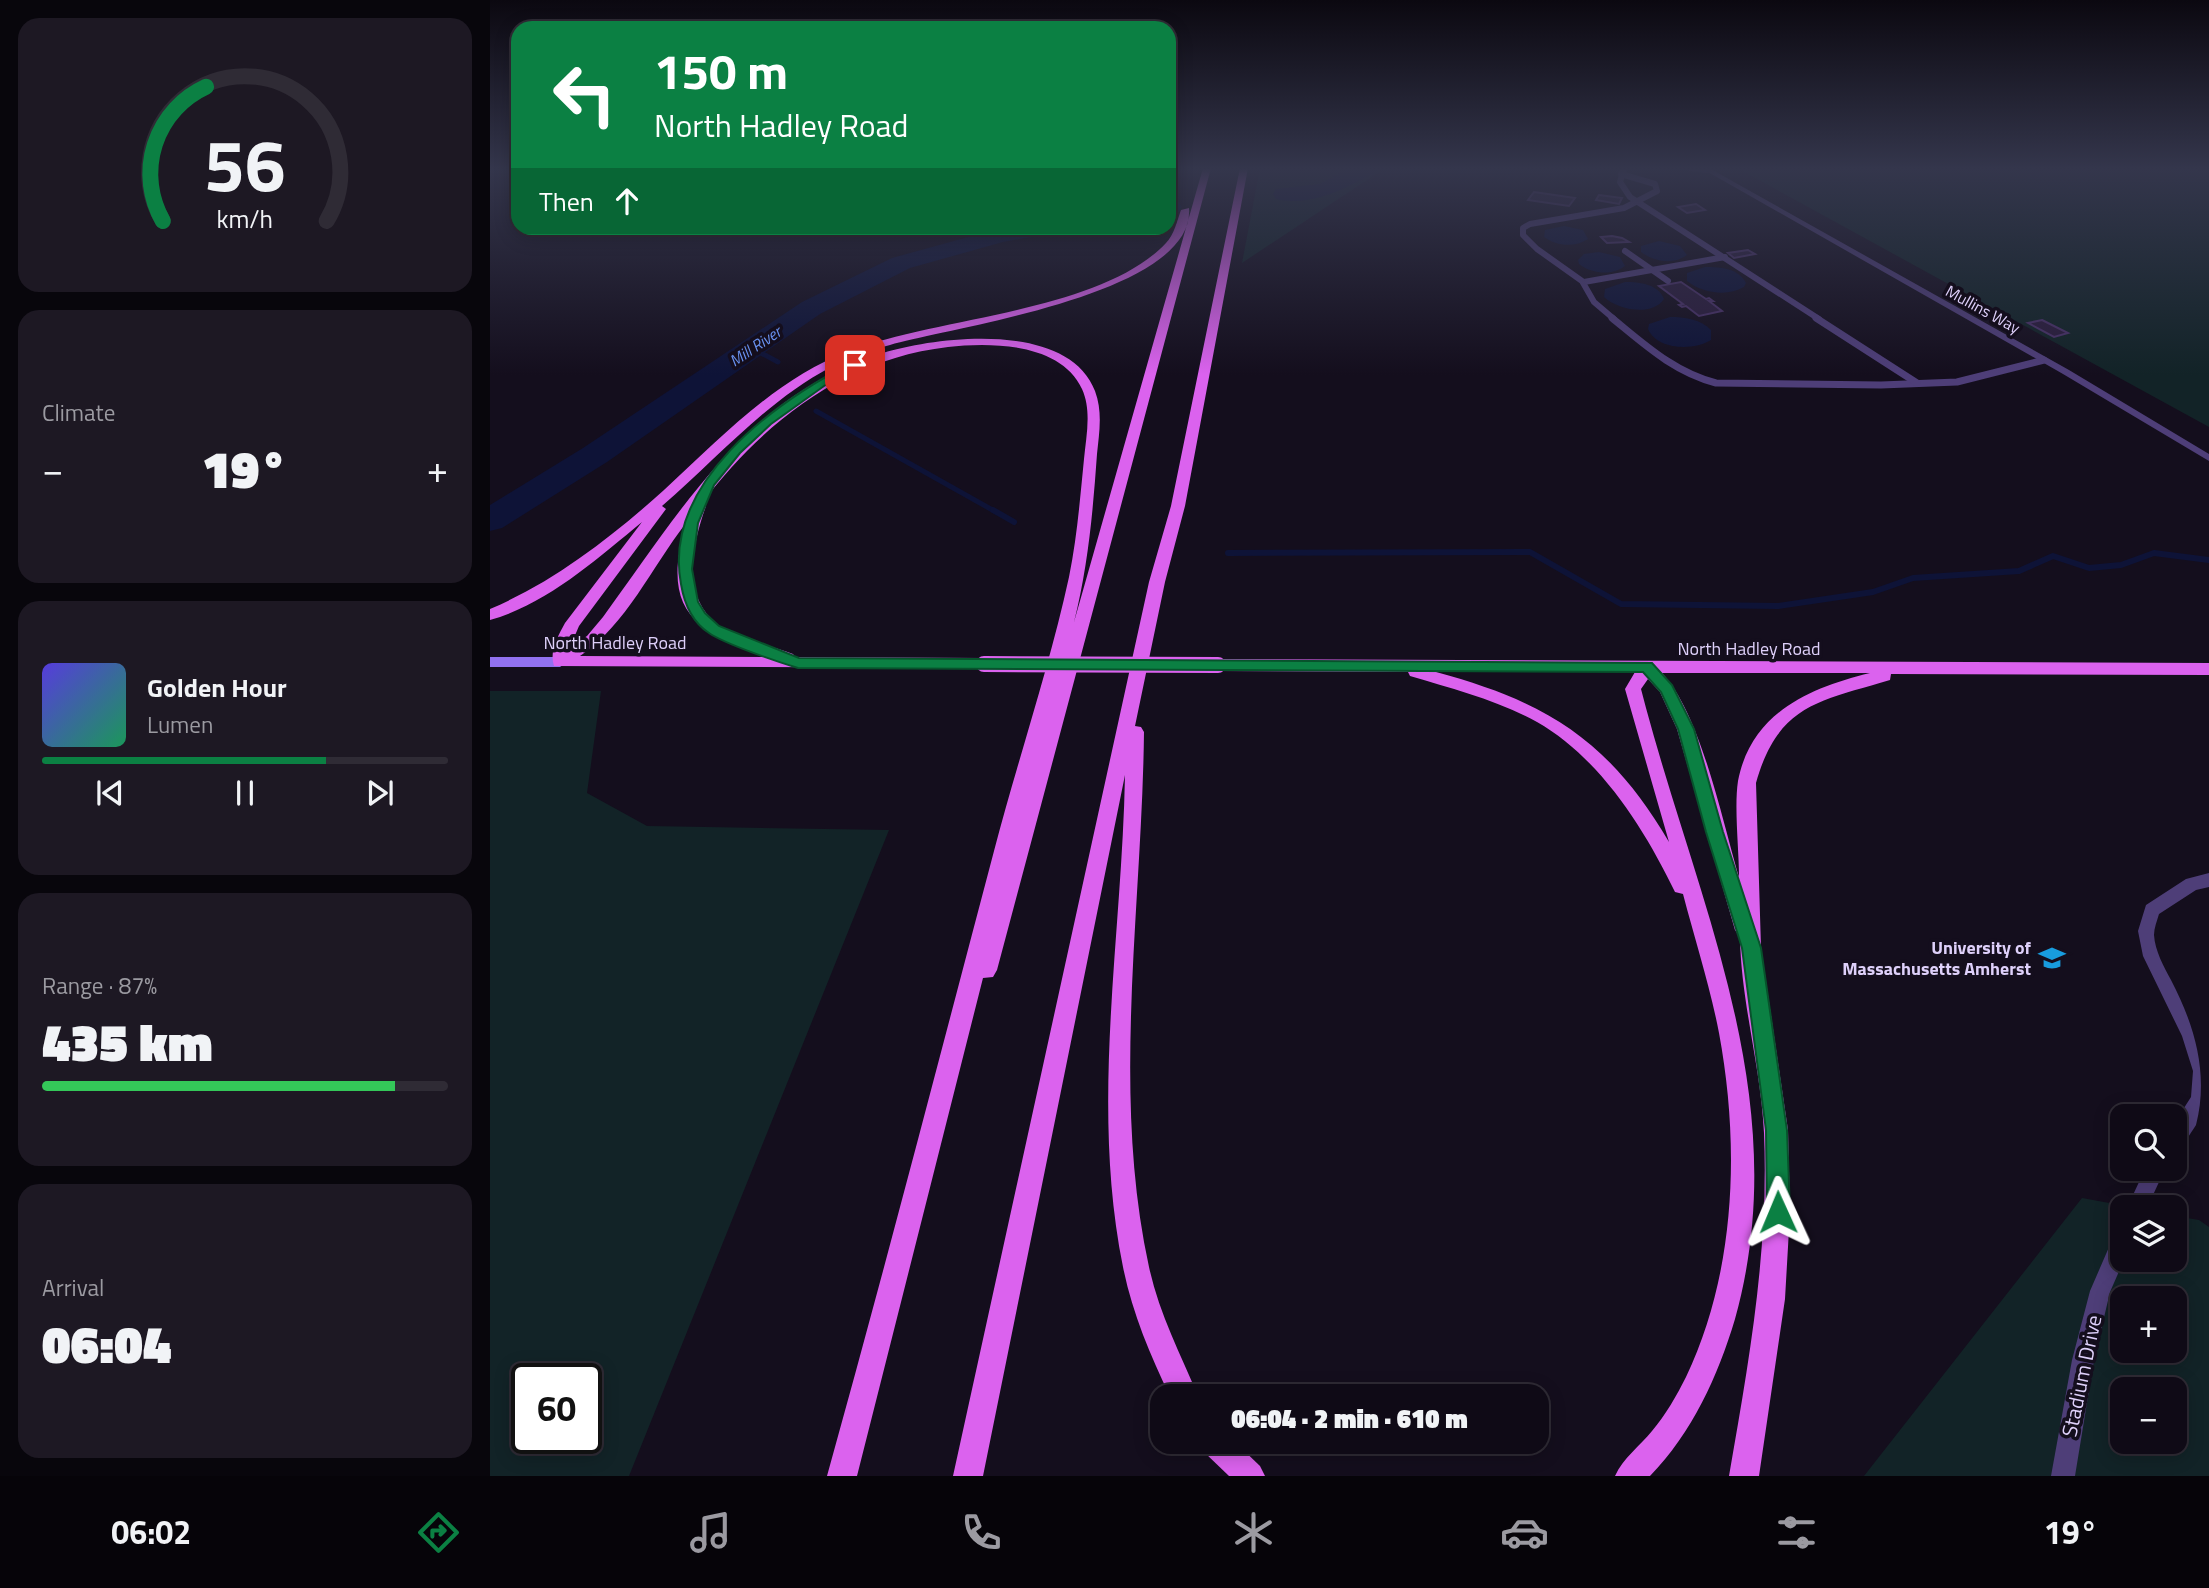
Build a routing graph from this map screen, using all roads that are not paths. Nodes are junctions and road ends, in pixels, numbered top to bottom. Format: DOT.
graph roads {
  1 [pos="1175,237"];
  2 [pos="1186,237"];
  3 [pos="1231,237"];
  4 [pos="1525,237"];
  5 [pos="1693,237"];
  6 [pos="1826,237"];
  7 [pos="1625,251"];
  8 [pos="1725,257"];
  9 [pos="1652,270"];
  10 [pos="1668,281"];
  11 [pos="1584,282"];
  12 [pos="2044,360"];
  13 [pos="1917,383"];
  14 [pos="2209,458"];
  15 [pos="708,484"];
  16 [pos="674,488"];
  17 [pos="490,615"];
  18 [pos="490,662"];
  19 [pos="560,662"];
  20 [pos="798,663"];
  21 [pos="1388,666"];
  22 [pos="1647,667"];
  23 [pos="1914,669"];
  24 [pos="2209,669"];
  25 [pos="1135,693"];
  26 [pos="2209,880"];
  27 [pos="1705,941"];
  28 [pos="1751,948"];
  29 [pos="2187,1119"];
  30 [pos="903,1252"];
  31 [pos="2110,1270"];
  32 [pos="1179,1384"];
  33 [pos="1227,1454"];
  34 [pos="842,1476"];
  35 [pos="968,1476"];
  36 [pos="1250,1476"];
  37 [pos="1630,1476"];
  38 [pos="1744,1476"];
  39 [pos="2063,1476"];
  1 -- 16 [label="main road"];
  2 -- 30 [label="main road"];
  3 -- 25 [label="main road"];
  4 -- 11 [label="lane"];
  5 -- 8 [label="lane"];
  6 -- 12 [label="street, Mullins Way"];
  7 -- 9 [label="lane"];
  8 -- 9 [label="lane"];
  8 -- 13 [label="lane"];
  9 -- 10 [label="lane"];
  9 -- 11 [label="lane"];
  11 -- 13 [label="lane"];
  12 -- 13 [label="lane"];
  12 -- 14 [label="street, Mullins Way"];
  15 -- 19 [label="main road"];
  15 -- 20 [label="main road"];
  15 -- 30 [label="main road"];
  16 -- 17 [label="main road"];
  16 -- 19 [label="main road"];
  18 -- 19 [label="main road, North Hadley Road"];
  19 -- 20 [label="main road, North Hadley Road"];
  20 -- 21 [label="main road, North Hadley Road, bridge"];
  21 -- 22 [label="main road, North Hadley Road"];
  21 -- 27 [label="main road"];
  22 -- 23 [label="main road, North Hadley Road"];
  22 -- 27 [label="main road"];
  22 -- 28 [label="main road"];
  23 -- 24 [label="main road, North Hadley Road"];
  23 -- 28 [label="main road"];
  25 -- 32 [label="main road"];
  25 -- 35 [label="main road"];
  26 -- 29 [label="street"];
  27 -- 37 [label="main road"];
  28 -- 38 [label="main road"];
  30 -- 34 [label="main road"];
  31 -- 39 [label="street, Stadium Drive"];
  33 -- 36 [label="main road"];
}
